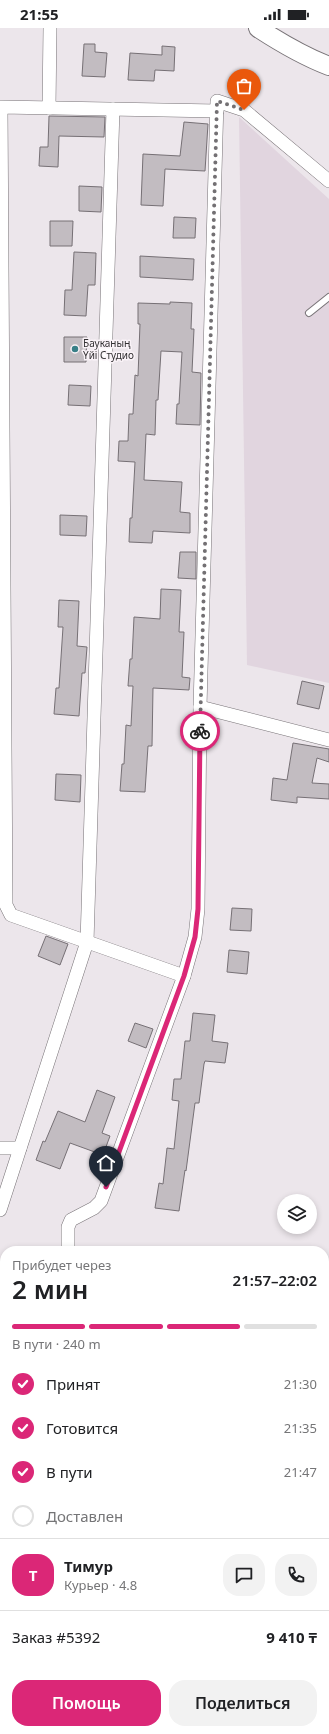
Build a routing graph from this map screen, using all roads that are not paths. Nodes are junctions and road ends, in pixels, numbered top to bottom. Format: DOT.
graph roads {
  1 [pos="50,28"];
  2 [pos="258,28"];
  3 [pos="329,66"];
  4 [pos="217,106"];
  5 [pos="49,108"];
  6 [pos="113,109"];
  7 [pos="329,182"];
  8 [pos="329,297"];
  9 [pos="309,313"];
  10 [pos="200,707"];
  11 [pos="329,740"];
  12 [pos="87,942"];
  13 [pos="184,976"];
  14 [pos="0,1148"];
  15 [pos="20,1148"];
  16 [pos="0,1210"];
  17 [pos="68,1246"];
  1 -- 5 [label="street"];
  2 -- 3 [label="main road"];
  4 -- 6 [label="street"];
  4 -- 7 [label="street"];
  4 -- 10 [label="street"];
  5 -- 6 [label="street"];
  5 -- 12 [label="street"];
  6 -- 12 [label="street"];
  8 -- 9 [label="lane"];
  10 -- 11 [label="street"];
  10 -- 13 [label="street"];
  12 -- 13 [label="street"];
  12 -- 15 [label="street"];
  13 -- 17 [label="street"];
  14 -- 15 [label="street"];
  15 -- 16 [label="street"];
}
